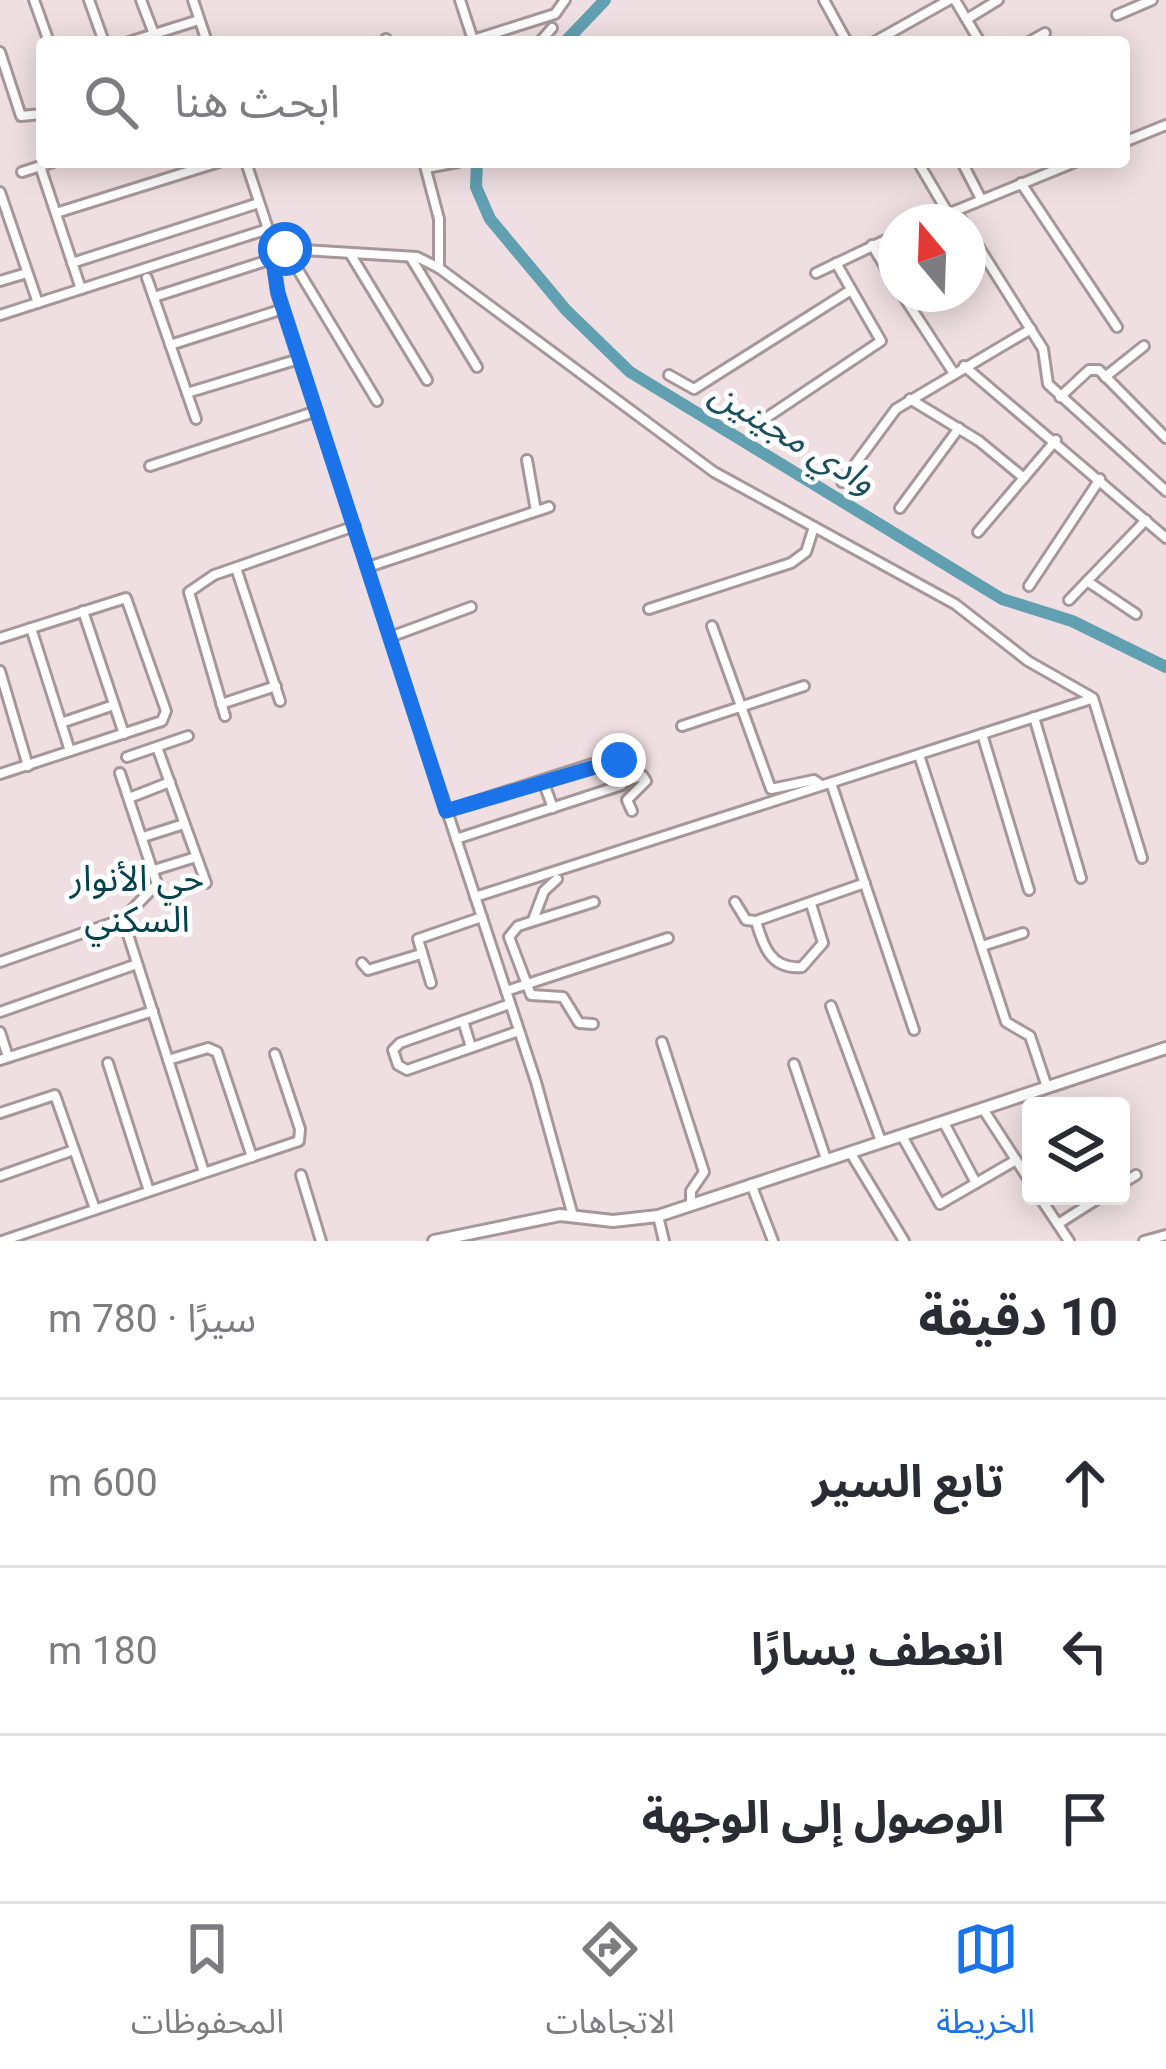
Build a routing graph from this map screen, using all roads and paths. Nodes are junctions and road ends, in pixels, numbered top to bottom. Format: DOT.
graph roads {
  1 [pos="34,0"];
  2 [pos="89,0"];
  3 [pos="141,0"];
  4 [pos="194,0"];
  5 [pos="460,0"];
  6 [pos="565,0"];
  7 [pos="824,0"];
  8 [pos="952,0"];
  9 [pos="998,0"];
  10 [pos="1152,0"];
  11 [pos="1118,15"];
  12 [pos="967,19"];
  13 [pos="199,20"];
  14 [pos="552,28"];
  15 [pos="1045,33"];
  16 [pos="154,34"];
  17 [pos="47,36"];
  18 [pos="102,36"];
  19 [pos="148,36"];
  20 [pos="205,36"];
  21 [pos="472,36"];
  22 [pos="486,36"];
  23 [pos="545,36"];
  24 [pos="844,36"];
  25 [pos="885,36"];
  26 [pos="977,36"];
  27 [pos="1040,36"];
  28 [pos="0,52"];
  29 [pos="36,115"];
  30 [pos="1166,125"];
  31 [pos="1130,140"];
  32 [pos="36,167"];
  33 [pos="41,168"];
  34 [pos="200,168"];
  35 [pos="248,168"];
  36 [pos="426,168"];
  37 [pos="923,168"];
  38 [pos="965,168"];
  39 [pos="1049,168"];
  40 [pos="22,172"];
  41 [pos="1021,182"];
  42 [pos="0,192"];
  43 [pos="981,199"];
  44 [pos="260,202"];
  45 [pos="946,204"];
  46 [pos="969,204"];
  47 [pos="56,213"];
  48 [pos="268,229"];
  49 [pos="878,242"];
  50 [pos="872,245"];
  51 [pos="285,249"];
  52 [pos="272,254"];
  53 [pos="350,254"];
  54 [pos="878,255"];
  55 [pos="410,256"];
  56 [pos="986,258"];
  57 [pos="72,263"];
  58 [pos="836,263"];
  59 [pos="439,268"];
  60 [pos="27,273"];
  61 [pos="816,274"];
  62 [pos="147,278"];
  63 [pos="0,281"];
  64 [pos="80,289"];
  65 [pos="851,290"];
  66 [pos="154,297"];
  67 [pos="38,303"];
  68 [pos="283,309"];
  69 [pos="914,312"];
  70 [pos="0,315"];
  71 [pos="1117,327"];
  72 [pos="1031,329"];
  73 [pos="170,345"];
  74 [pos="1144,346"];
  75 [pos="299,358"];
  76 [pos="964,366"];
  77 [pos="476,367"];
  78 [pos="953,372"];
  79 [pos="668,375"];
  80 [pos="1106,377"];
  81 [pos="427,380"];
  82 [pos="187,393"];
  83 [pos="1060,397"];
  84 [pos="910,399"];
  85 [pos="377,400"];
  86 [pos="317,411"];
  87 [pos="766,418"];
  88 [pos="196,419"];
  89 [pos="958,428"];
  90 [pos="1166,438"];
  91 [pos="1056,440"];
  92 [pos="527,460"];
  93 [pos="150,466"];
  94 [pos="1024,478"];
  95 [pos="1100,479"];
  96 [pos="842,482"];
  97 [pos="1166,491"];
  98 [pos="549,507"];
  99 [pos="900,508"];
  100 [pos="536,512"];
  101 [pos="1146,520"];
  102 [pos="355,526"];
  103 [pos="814,527"];
  104 [pos="977,532"];
  105 [pos="1166,538"];
  106 [pos="368,567"];
  107 [pos="236,568"];
  108 [pos="1088,581"];
  109 [pos="1029,586"];
  110 [pos="1069,601"];
  111 [pos="471,607"];
  112 [pos="649,609"];
  113 [pos="83,611"];
  114 [pos="1136,614"];
  115 [pos="712,626"];
  116 [pos="31,628"];
  117 [pos="390,637"];
  118 [pos="0,638"];
  119 [pos="0,671"];
  120 [pos="276,686"];
  121 [pos="804,686"];
  122 [pos="1093,698"];
  123 [pos="280,701"];
  124 [pos="221,704"];
  125 [pos="115,705"];
  126 [pos="741,708"];
  127 [pos="225,716"];
  128 [pos="1034,717"];
  129 [pos="61,723"];
  130 [pos="682,726"];
  131 [pos="124,734"];
  132 [pos="982,734"];
  133 [pos="188,736"];
  134 [pos="157,747"];
  135 [pos="70,752"];
  136 [pos="919,755"];
  137 [pos="127,758"];
  138 [pos="28,766"];
  139 [pos="0,773"];
  140 [pos="120,773"];
  141 [pos="543,780"];
  142 [pos="626,781"];
  143 [pos="170,782"];
  144 [pos="826,785"];
  145 [pos="129,798"];
  146 [pos="553,808"];
  147 [pos="446,811"];
  148 [pos="632,812"];
  149 [pos="184,824"];
  150 [pos="143,837"];
  151 [pos="456,839"];
  152 [pos="196,857"];
  153 [pos="1142,858"];
  154 [pos="154,870"];
  155 [pos="1081,878"];
  156 [pos="557,879"];
  157 [pos="206,883"];
  158 [pos="865,884"];
  159 [pos="1029,890"];
  160 [pos="476,898"];
  161 [pos="594,902"];
  162 [pos="735,902"];
  163 [pos="811,904"];
  164 [pos="482,917"];
  165 [pos="123,919"];
  166 [pos="756,921"];
  167 [pos="532,922"];
  168 [pos="1023,933"];
  169 [pos="668,938"];
  170 [pos="982,946"];
  171 [pos="421,954"];
  172 [pos="0,962"];
  173 [pos="362,963"];
  174 [pos="137,964"];
  175 [pos="431,983"];
  176 [pos="524,985"];
  177 [pos="506,991"];
  178 [pos="510,1004"];
  179 [pos="831,1006"];
  180 [pos="152,1011"];
  181 [pos="0,1012"];
  182 [pos="463,1021"];
  183 [pos="593,1024"];
  184 [pos="914,1030"];
  185 [pos="519,1031"];
  186 [pos="0,1032"];
  187 [pos="662,1042"];
  188 [pos="471,1047"];
  189 [pos="1166,1048"];
  190 [pos="275,1054"];
  191 [pos="4,1058"];
  192 [pos="168,1060"];
  193 [pos="108,1064"];
  194 [pos="794,1064"];
  195 [pos="1047,1088"];
  196 [pos="982,1108"];
  197 [pos="0,1113"];
  198 [pos="943,1121"];
  199 [pos="901,1135"];
  200 [pos="880,1141"];
  201 [pos="74,1150"];
  202 [pos="850,1152"];
  203 [pos="252,1157"];
  204 [pos="826,1160"];
  205 [pos="1016,1160"];
  206 [pos="1022,1167"];
  207 [pos="204,1172"];
  208 [pos="302,1175"];
  209 [pos="1136,1175"];
  210 [pos="0,1176"];
  211 [pos="1130,1179"];
  212 [pos="976,1183"];
  213 [pos="751,1184"];
  214 [pos="149,1191"];
  215 [pos="691,1202"];
  216 [pos="1045,1205"];
  217 [pos="1088,1205"];
  218 [pos="95,1209"];
  219 [pos="573,1216"];
  220 [pos="658,1216"];
  221 [pos="1058,1224"];
  222 [pos="1166,1234"];
  223 [pos="2,1241"];
  224 [pos="321,1241"];
  225 [pos="434,1241"];
  226 [pos="664,1241"];
  227 [pos="773,1241"];
  228 [pos="904,1241"];
  229 [pos="1069,1241"];
  230 [pos="1144,1241"];
  1 -- 17 [label="street"];
  2 -- 18 [label="street"];
  3 -- 16 [label="street"];
  4 -- 13 [label="street"];
  5 -- 21 [label="street"];
  6 -- 22 [label="street"];
  7 -- 24 [label="street"];
  8 -- 12 [label="street"];
  8 -- 25 [label="street"];
  9 -- 12 [label="street"];
  10 -- 11 [label="street"];
  12 -- 26 [label="street"];
  13 -- 16 [label="street"];
  13 -- 20 [label="street"];
  14 -- 23 [label="street"];
  15 -- 27 [label="street"];
  16 -- 19 [label="street"];
  28 -- 29 [label="street"];
  30 -- 31 [label="street"];
  32 -- 40 [label="street"];
  33 -- 47 [label="street"];
  34 -- 47 [label="street"];
  35 -- 44 [label="street"];
  36 -- 59 [label="street"];
  37 -- 45 [label="street"];
  38 -- 43 [label="street"];
  39 -- 41 [label="street"];
  41 -- 43 [label="street"];
  41 -- 71 [label="street"];
  42 -- 60 [label="street"];
  43 -- 46 [label="street"];
  44 -- 48 [label="street"];
  44 -- 57 [label="street"];
  47 -- 57 [label="street"];
  48 -- 52 [label="street"];
  48 -- 64 [label="street"];
  49 -- 50 [label="street"];
  50 -- 54 [label="street"];
  50 -- 58 [label="street"];
  51 -- 52 [label="street"];
  51 -- 53 [label="street"];
  51 -- 85 [label="street"];
  52 -- 66 [label="street"];
  52 -- 68 [label="street"];
  53 -- 55 [label="street"];
  53 -- 81 [label="street"];
  55 -- 59 [label="street"];
  55 -- 77 [label="street"];
  56 -- 72 [label="street"];
  57 -- 64 [label="street"];
  58 -- 61 [label="street"];
  58 -- 65 [label="street"];
  59 -- 103 [label="street"];
  60 -- 63 [label="street"];
  60 -- 67 [label="street"];
  62 -- 66 [label="street"];
  64 -- 67 [label="street"];
  65 -- 79 [label="street"];
  65 -- 87 [label="street"];
  66 -- 73 [label="street"];
  67 -- 70 [label="street"];
  68 -- 73 [label="street"];
  68 -- 75 [label="street"];
  69 -- 78 [label="street"];
  72 -- 76 [label="street"];
  72 -- 83 [label="street"];
  73 -- 82 [label="street"];
  74 -- 80 [label="street"];
  75 -- 82 [label="street"];
  75 -- 86 [label="street"];
  76 -- 78 [label="street"];
  76 -- 91 [label="street"];
  78 -- 84 [label="street"];
  80 -- 83 [label="street"];
  80 -- 90 [label="street"];
  82 -- 88 [label="street"];
  83 -- 97 [label="street"];
  84 -- 89 [label="street"];
  84 -- 96 [label="street"];
  86 -- 93 [label="street"];
  86 -- 102 [label="street"];
  89 -- 94 [label="street"];
  89 -- 99 [label="street"];
  91 -- 94 [label="street"];
  91 -- 95 [label="street"];
  92 -- 100 [label="street"];
  94 -- 104 [label="street"];
  95 -- 101 [label="street"];
  95 -- 109 [label="street"];
  98 -- 100 [label="street"];
  100 -- 106 [label="street"];
  101 -- 105 [label="street"];
  101 -- 108 [label="street"];
  102 -- 106 [label="street"];
  102 -- 107 [label="street"];
  103 -- 112 [label="street"];
  103 -- 122 [label="street"];
  106 -- 117 [label="street"];
  107 -- 120 [label="street"];
  107 -- 124 [label="street"];
  108 -- 110 [label="street"];
  108 -- 114 [label="street"];
  111 -- 117 [label="street"];
  113 -- 116 [label="street"];
  113 -- 125 [label="street"];
  113 -- 131 [label="street"];
  115 -- 126 [label="street"];
  116 -- 118 [label="street"];
  116 -- 129 [label="street"];
  117 -- 147 [label="street"];
  119 -- 138 [label="street"];
  120 -- 123 [label="street"];
  120 -- 124 [label="street"];
  121 -- 126 [label="street"];
  122 -- 128 [label="street"];
  122 -- 153 [label="street"];
  124 -- 127 [label="street"];
  125 -- 129 [label="street"];
  125 -- 131 [label="street"];
  126 -- 130 [label="street"];
  126 -- 144 [label="street"];
  128 -- 132 [label="street"];
  128 -- 155 [label="street"];
  129 -- 135 [label="street"];
  131 -- 135 [label="street"];
  132 -- 136 [label="street"];
  132 -- 159 [label="street"];
  133 -- 134 [label="street"];
  134 -- 137 [label="street"];
  134 -- 143 [label="street"];
  135 -- 138 [label="street"];
  136 -- 144 [label="street"];
  136 -- 170 [label="street"];
  138 -- 139 [label="street"];
  140 -- 145 [label="street"];
  141 -- 142 [label="street"];
  141 -- 146 [label="street"];
  141 -- 147 [label="street"];
  142 -- 146 [label="street"];
  142 -- 148 [label="street"];
  143 -- 145 [label="street"];
  143 -- 149 [label="street"];
  144 -- 158 [label="street"];
  144 -- 160 [label="street"];
  145 -- 150 [label="street"];
  146 -- 151 [label="street"];
  147 -- 151 [label="street"];
  149 -- 150 [label="street"];
  149 -- 152 [label="street"];
  150 -- 154 [label="street"];
  151 -- 160 [label="street"];
  152 -- 154 [label="street"];
  152 -- 157 [label="street"];
  154 -- 165 [label="street"];
  156 -- 167 [label="street"];
  158 -- 163 [label="street"];
  158 -- 184 [label="street"];
  160 -- 164 [label="street"];
  161 -- 167 [label="street"];
  162 -- 166 [label="street"];
  163 -- 166 [label="street"];
  163 -- 166 [label="street"];
  164 -- 171 [label="street"];
  164 -- 177 [label="street"];
  165 -- 172 [label="street"];
  165 -- 174 [label="street"];
  167 -- 176 [label="street"];
  168 -- 170 [label="street"];
  169 -- 176 [label="street"];
  170 -- 195 [label="street"];
  171 -- 173 [label="street"];
  171 -- 175 [label="street"];
  174 -- 180 [label="street"];
  174 -- 181 [label="street"];
  176 -- 177 [label="street"];
  176 -- 183 [label="street"];
  177 -- 178 [label="street"];
  178 -- 182 [label="street"];
  178 -- 185 [label="street"];
  179 -- 200 [label="street"];
  180 -- 191 [label="street"];
  180 -- 192 [label="street"];
  182 -- 188 [label="street"];
  182 -- 188 [label="street"];
  185 -- 188 [label="street"];
  185 -- 219 [label="street"];
  186 -- 191 [label="street"];
  187 -- 215 [label="street"];
  189 -- 195 [label="street"];
  190 -- 203 [label="street"];
  192 -- 203 [label="street"];
  192 -- 207 [label="street"];
  193 -- 214 [label="street"];
  194 -- 204 [label="street"];
  195 -- 196 [label="street"];
  196 -- 198 [label="street"];
  196 -- 205 [label="street"];
  197 -- 201 [label="street"];
  198 -- 199 [label="street"];
  198 -- 212 [label="street"];
  199 -- 200 [label="street"];
  199 -- 212 [label="street"];
  200 -- 202 [label="street"];
  201 -- 210 [label="street"];
  201 -- 218 [label="street"];
  202 -- 204 [label="street"];
  202 -- 228 [label="street"];
  203 -- 207 [label="street"];
  204 -- 213 [label="street"];
  205 -- 206 [label="street"];
  205 -- 212 [label="street"];
  207 -- 214 [label="street"];
  208 -- 224 [label="street"];
  209 -- 211 [label="street"];
  213 -- 215 [label="street"];
  213 -- 227 [label="street"];
  214 -- 218 [label="street"];
  215 -- 220 [label="street"];
  216 -- 221 [label="street"];
  217 -- 221 [label="street"];
  218 -- 223 [label="street"];
  219 -- 220 [label="street"];
  219 -- 225 [label="street"];
  220 -- 226 [label="street"];
  221 -- 229 [label="street"];
  222 -- 230 [label="street"];
}
